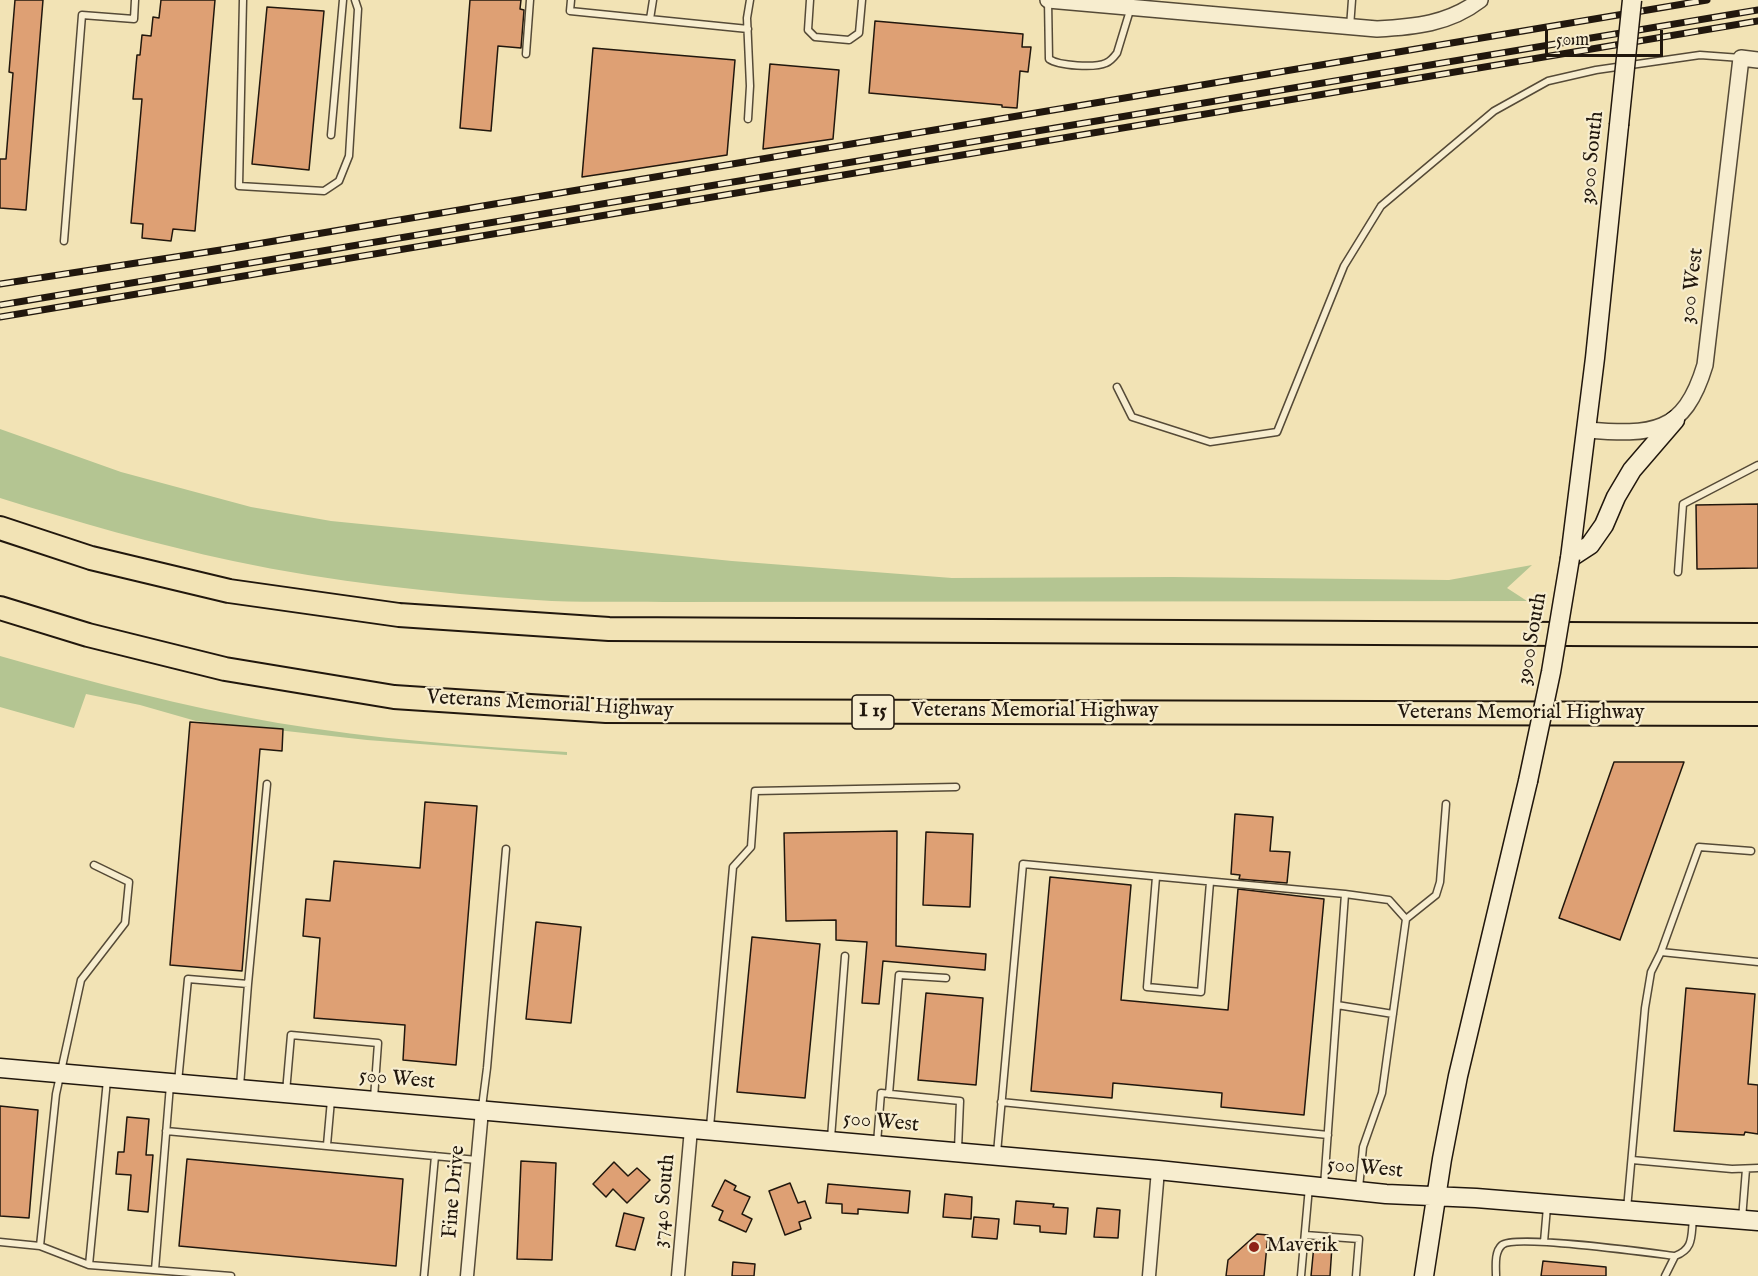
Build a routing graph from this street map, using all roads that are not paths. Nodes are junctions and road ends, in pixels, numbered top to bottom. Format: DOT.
graph roads {
  1 [pos="135,0"];
  2 [pos="243,0"];
  3 [pos="343,0"];
  4 [pos="355,0"];
  5 [pos="530,0"];
  6 [pos="571,0"];
  7 [pos="653,0"];
  8 [pos="750,0"];
  9 [pos="810,0"];
  10 [pos="862,0"];
  11 [pos="1048,0"];
  12 [pos="1352,0"];
  13 [pos="1479,0"];
  14 [pos="1632,0"];
  15 [pos="1131,4"];
  16 [pos="650,19"];
  17 [pos="1350,27"];
  18 [pos="748,29"];
  19 [pos="526,54"];
  20 [pos="1742,58"];
  21 [pos="1758,60"];
  22 [pos="748,119"];
  23 [pos="331,135"];
  24 [pos="64,241"];
  25 [pos="1117,387"];
  26 [pos="1674,420"];
  27 [pos="1586,430"];
  28 [pos="1758,465"];
  29 [pos="0,528"];
  30 [pos="1570,558"];
  31 [pos="1678,572"];
  32 [pos="0,608"];
  33 [pos="1758,635"];
  34 [pos="1758,714"];
  35 [pos="267,784"];
  36 [pos="956,787"];
  37 [pos="1446,804"];
  38 [pos="506,849"];
  39 [pos="1751,851"];
  40 [pos="94,865"];
  41 [pos="1156,877"];
  42 [pos="1210,882"];
  43 [pos="1345,894"];
  44 [pos="1406,919"];
  45 [pos="1661,952"];
  46 [pos="845,956"];
  47 [pos="1758,962"];
  48 [pos="946,978"];
  49 [pos="248,984"];
  50 [pos="1337,1005"];
  51 [pos="1393,1014"];
  52 [pos="0,1068"];
  53 [pos="61,1073"];
  54 [pos="108,1077"];
  55 [pos="174,1082"];
  56 [pos="240,1089"];
  57 [pos="286,1093"];
  58 [pos="889,1094"];
  59 [pos="332,1097"];
  60 [pos="374,1101"];
  61 [pos="1001,1102"];
  62 [pos="482,1110"];
  63 [pos="691,1129"];
  64 [pos="166,1131"];
  65 [pos="710,1131"];
  66 [pos="1328,1135"];
  67 [pos="830,1141"];
  68 [pos="327,1145"];
  69 [pos="877,1145"];
  70 [pos="958,1153"];
  71 [pos="435,1156"];
  72 [pos="997,1156"];
  73 [pos="478,1160"];
  74 [pos="1632,1160"];
  75 [pos="1746,1168"];
  76 [pos="1758,1168"];
  77 [pos="1158,1170"];
  78 [pos="1316,1187"];
  79 [pos="1358,1191"];
  80 [pos="1436,1196"];
  81 [pos="1548,1203"];
  82 [pos="1627,1209"];
  83 [pos="1693,1215"];
  84 [pos="1750,1220"];
  85 [pos="1305,1235"];
  86 [pos="0,1242"];
  87 [pos="1544,1242"];
  88 [pos="40,1246"];
  89 [pos="1675,1256"];
  90 [pos="89,1265"];
  91 [pos="155,1270"];
  92 [pos="231,1276"];
  93 [pos="424,1276"];
  94 [pos="467,1276"];
  95 [pos="678,1276"];
  96 [pos="1149,1276"];
  97 [pos="1301,1276"];
  98 [pos="1356,1276"];
  99 [pos="1424,1276"];
  100 [pos="1496,1276"];
  101 [pos="1665,1276"];
  1 -- 24 [label="lane"];
  2 -- 4 [label="lane"];
  3 -- 23 [label="lane"];
  5 -- 19 [label="lane"];
  6 -- 16 [label="lane"];
  7 -- 16 [label="lane"];
  8 -- 18 [label="lane"];
  9 -- 10 [label="lane"];
  11 -- 15 [label="street"];
  11 -- 15 [label="lane"];
  12 -- 17 [label="lane"];
  13 -- 17 [label="street"];
  14 -- 27 [label="main road, 3900 South, bridge"];
  15 -- 17 [label="street"];
  16 -- 18 [label="lane"];
  18 -- 22 [label="lane"];
  20 -- 21 [label="street"];
  20 -- 25 [label="lane"];
  20 -- 26 [label="street, 300 West"];
  26 -- 27 [label="street, 300 West"];
  26 -- 30 [label="main road"];
  27 -- 30 [label="main road, 3900 South"];
  28 -- 31 [label="lane"];
  29 -- 33 [label="highway"];
  30 -- 80 [label="main road, 3900 South, bridge"];
  32 -- 34 [label="highway, Veterans Memorial Highway / I 15"];
  35 -- 49 [label="lane"];
  36 -- 65 [label="lane"];
  37 -- 44 [label="lane"];
  38 -- 62 [label="lane"];
  39 -- 45 [label="lane"];
  40 -- 53 [label="lane"];
  41 -- 42 [label="lane"];
  41 -- 42 [label="lane"];
  41 -- 61 [label="lane"];
  42 -- 43 [label="lane"];
  43 -- 44 [label="lane"];
  43 -- 50 [label="lane"];
  44 -- 51 [label="lane"];
  45 -- 47 [label="lane"];
  45 -- 74 [label="lane"];
  46 -- 67 [label="lane"];
  48 -- 58 [label="lane"];
  49 -- 55 [label="lane"];
  49 -- 56 [label="lane"];
  50 -- 51 [label="lane"];
  50 -- 66 [label="lane"];
  51 -- 79 [label="lane"];
  52 -- 53 [label="main road, 500 West"];
  53 -- 54 [label="main road, 500 West"];
  53 -- 88 [label="lane"];
  54 -- 55 [label="main road, 500 West"];
  54 -- 90 [label="lane"];
  55 -- 56 [label="main road, 500 West"];
  55 -- 64 [label="lane"];
  56 -- 57 [label="main road, 500 West"];
  57 -- 59 [label="main road, 500 West"];
  57 -- 60 [label="lane"];
  58 -- 69 [label="lane"];
  58 -- 70 [label="lane"];
  59 -- 60 [label="main road, 500 West"];
  59 -- 68 [label="lane"];
  60 -- 62 [label="main road, 500 West"];
  61 -- 66 [label="lane"];
  61 -- 72 [label="lane"];
  62 -- 63 [label="main road, 500 West"];
  62 -- 73 [label="street, Fine Drive"];
  63 -- 65 [label="main road, 500 West"];
  63 -- 95 [label="street, 3740 South"];
  64 -- 68 [label="lane"];
  64 -- 91 [label="lane"];
  65 -- 67 [label="main road, 500 West"];
  66 -- 78 [label="lane"];
  67 -- 69 [label="main road, 500 West"];
  68 -- 71 [label="lane"];
  69 -- 70 [label="main road, 500 West"];
  70 -- 72 [label="main road, 500 West"];
  71 -- 73 [label="lane"];
  71 -- 93 [label="lane"];
  72 -- 77 [label="main road, 500 West"];
  73 -- 94 [label="street, Fine Drive"];
  74 -- 75 [label="lane"];
  74 -- 82 [label="lane"];
  75 -- 76 [label="lane"];
  75 -- 84 [label="lane"];
  77 -- 78 [label="main road, 500 West"];
  77 -- 96 [label="street"];
  78 -- 79 [label="main road, 500 West"];
  78 -- 85 [label="lane"];
  79 -- 80 [label="main road, 500 West"];
  80 -- 81 [label="main road, 500 West"];
  80 -- 99 [label="main road, 3900 South"];
  81 -- 82 [label="main road, 500 West"];
  81 -- 87 [label="lane"];
  82 -- 83 [label="main road, 500 West"];
  83 -- 84 [label="main road, 500 West"];
  83 -- 89 [label="lane"];
  85 -- 97 [label="lane"];
  85 -- 98 [label="lane"];
  86 -- 88 [label="lane"];
  87 -- 89 [label="lane"];
  87 -- 100 [label="lane"];
  88 -- 90 [label="lane"];
  89 -- 101 [label="lane"];
  90 -- 91 [label="lane"];
  91 -- 92 [label="lane"];
}
